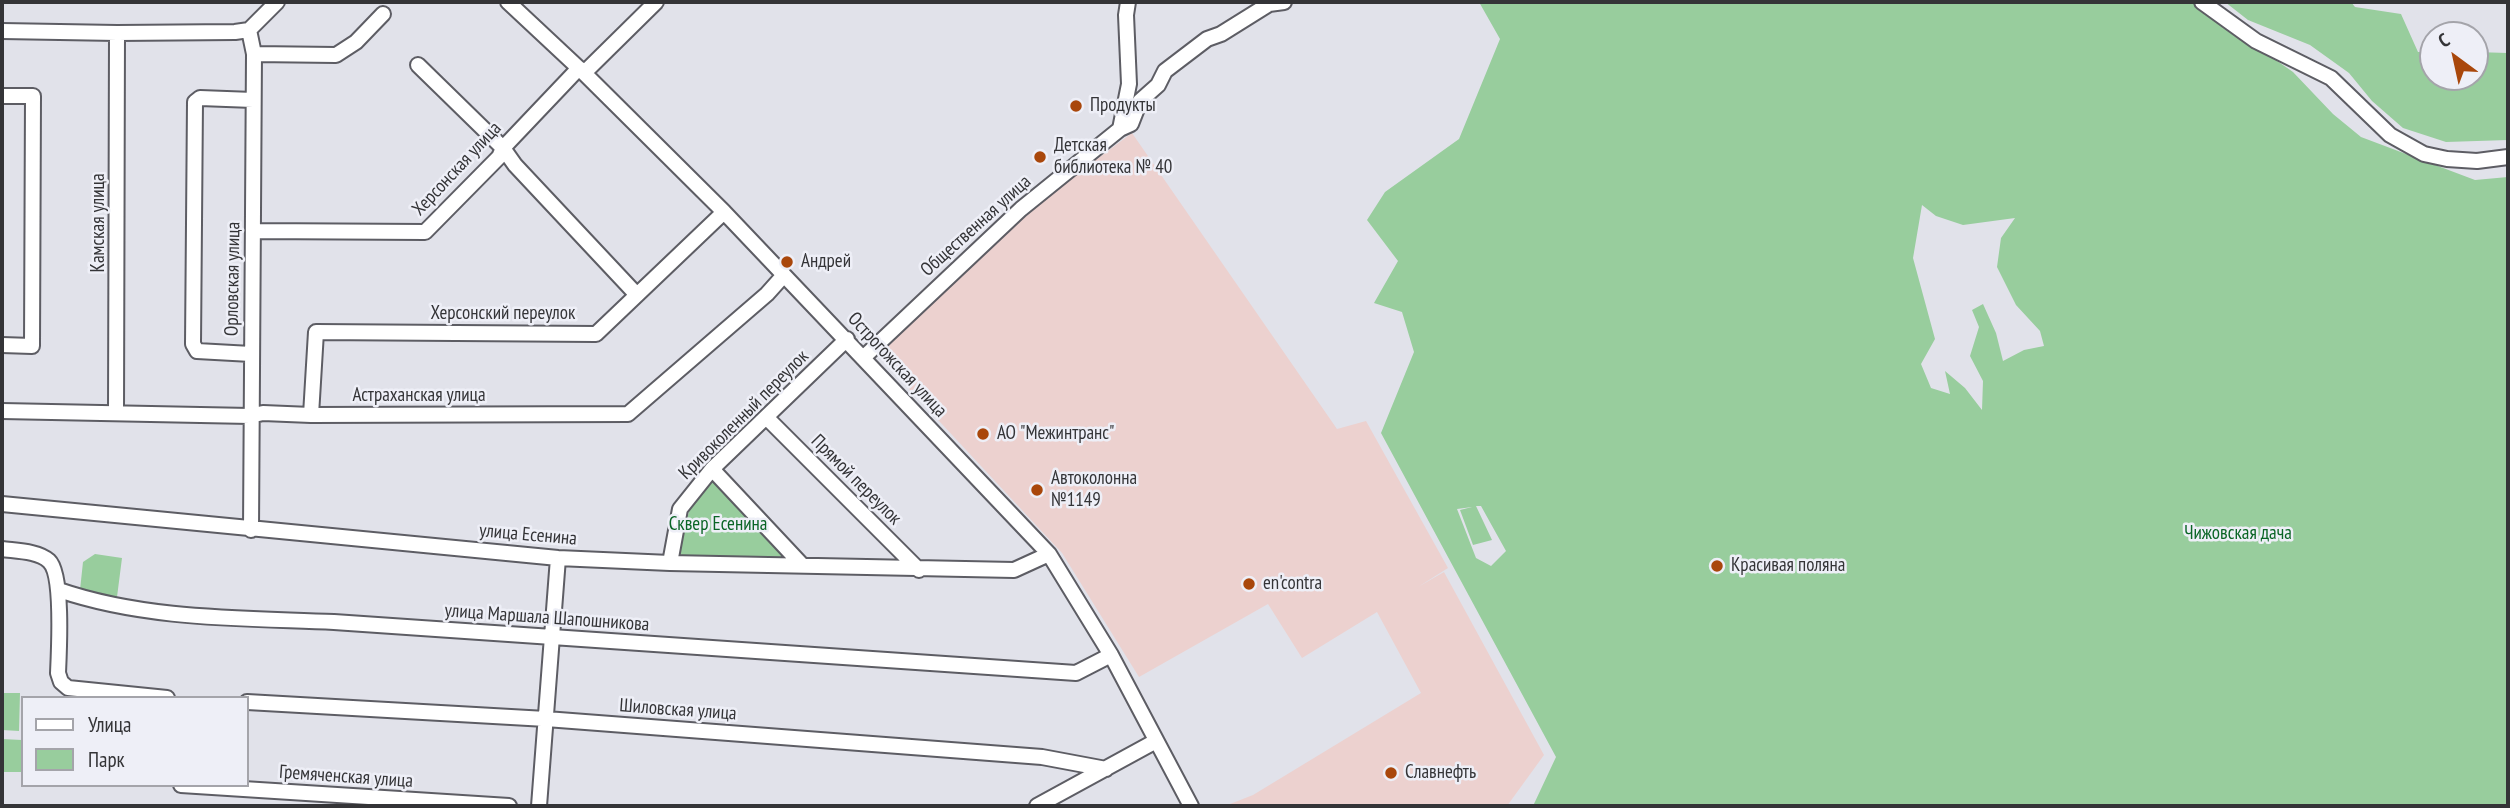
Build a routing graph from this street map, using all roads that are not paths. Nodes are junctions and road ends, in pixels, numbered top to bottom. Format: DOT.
graph roads {
  1 [pos="277,2"];
  2 [pos="508,2"];
  3 [pos="656,2"];
  4 [pos="1128,2"];
  5 [pos="1284,2"];
  6 [pos="2202,2"];
  7 [pos="383,14"];
  8 [pos="249,30"];
  9 [pos="2,31"];
  10 [pos="117,33"];
  11 [pos="254,54"];
  12 [pos="418,65"];
  13 [pos="582,71"];
  14 [pos="2,96"];
  15 [pos="253,100"];
  16 [pos="1119,129"];
  17 [pos="503,148"];
  18 [pos="2508,157"];
  19 [pos="724,212"];
  20 [pos="253,231"];
  21 [pos="784,275"];
  22 [pos="636,294"];
  23 [pos="847,339"];
  24 [pos="2,345"];
  25 [pos="251,354"];
  26 [pos="864,358"];
  27 [pos="2,411"];
  28 [pos="116,412"];
  29 [pos="311,415"];
  30 [pos="250,416"];
  31 [pos="766,417"];
  32 [pos="712,469"];
  33 [pos="2,504"];
  34 [pos="251,530"];
  35 [pos="2,549"];
  36 [pos="1049,554"];
  37 [pos="558,558"];
  38 [pos="670,563"];
  39 [pos="802,565"];
  40 [pos="919,570"];
  41 [pos="59,590"];
  42 [pos="552,638"];
  43 [pos="1111,654"];
  44 [pos="131,696"];
  45 [pos="248,702"];
  46 [pos="546,719"];
  47 [pos="1156,741"];
  48 [pos="1105,769"];
  49 [pos="212,787"];
  50 [pos="1041,805"];
  51 [pos="509,806"];
  52 [pos="539,806"];
  53 [pos="1191,806"];
  1 -- 8 [label="street"];
  2 -- 13 [label="street, Острогожская улица"];
  3 -- 13 [label="street, Херсонская улица"];
  4 -- 16 [label="street"];
  5 -- 16 [label="street, Общественная улица"];
  6 -- 18 [label="street"];
  7 -- 11 [label="street"];
  8 -- 10 [label="street"];
  8 -- 11 [label="street, Орловская улица"];
  9 -- 10 [label="street"];
  10 -- 28 [label="street, Камская улица"];
  11 -- 15 [label="street, Орловская улица"];
  12 -- 17 [label="street"];
  13 -- 17 [label="street, Херсонская улица"];
  13 -- 19 [label="street, Острогожская улица"];
  14 -- 24 [label="street"];
  15 -- 20 [label="street, Орловская улица"];
  15 -- 25 [label="street"];
  16 -- 26 [label="street, Общественная улица"];
  17 -- 20 [label="street, Херсонская улица"];
  17 -- 22 [label="street"];
  19 -- 21 [label="street, Острогожская улица"];
  19 -- 22 [label="street, Херсонский переулок"];
  20 -- 25 [label="street, Орловская улица"];
  21 -- 23 [label="street, Острогожская улица"];
  21 -- 29 [label="street, Астраханская улица"];
  22 -- 29 [label="street, Херсонский переулок"];
  23 -- 26 [label="street, Острогожская улица"];
  23 -- 31 [label="street, Кривоколенный переулок"];
  25 -- 30 [label="street, Орловская улица"];
  26 -- 36 [label="street, Острогожская улица"];
  27 -- 28 [label="street, Астраханская улица"];
  28 -- 30 [label="street, Астраханская улица"];
  29 -- 30 [label="street, Астраханская улица"];
  30 -- 34 [label="street, Орловская улица"];
  31 -- 32 [label="street, Кривоколенный переулок"];
  31 -- 40 [label="street, Прямой переулок"];
  32 -- 38 [label="street, Кривоколенный переулок"];
  32 -- 39 [label="street"];
  33 -- 34 [label="street, улица Есенина"];
  34 -- 37 [label="street, улица Есенина"];
  35 -- 41 [label="street"];
  36 -- 40 [label="street, улица Есенина"];
  36 -- 43 [label="street, Острогожская улица"];
  37 -- 38 [label="street, улица Есенина"];
  37 -- 42 [label="street"];
  38 -- 39 [label="street, улица Есенина"];
  39 -- 40 [label="street, улица Есенина"];
  41 -- 42 [label="street, улица Маршала Шапошникова"];
  41 -- 44 [label="street"];
  42 -- 43 [label="street, улица Маршала Шапошникова"];
  42 -- 46 [label="street"];
  43 -- 47 [label="street, Острогожская улица"];
  45 -- 46 [label="street, Шиловская улица"];
  46 -- 48 [label="street, Шиловская улица"];
  46 -- 52 [label="street"];
  47 -- 48 [label="street"];
  47 -- 53 [label="street, Острогожская улица"];
  48 -- 50 [label="street"];
  49 -- 51 [label="street, Гремяченская улица"];
}
